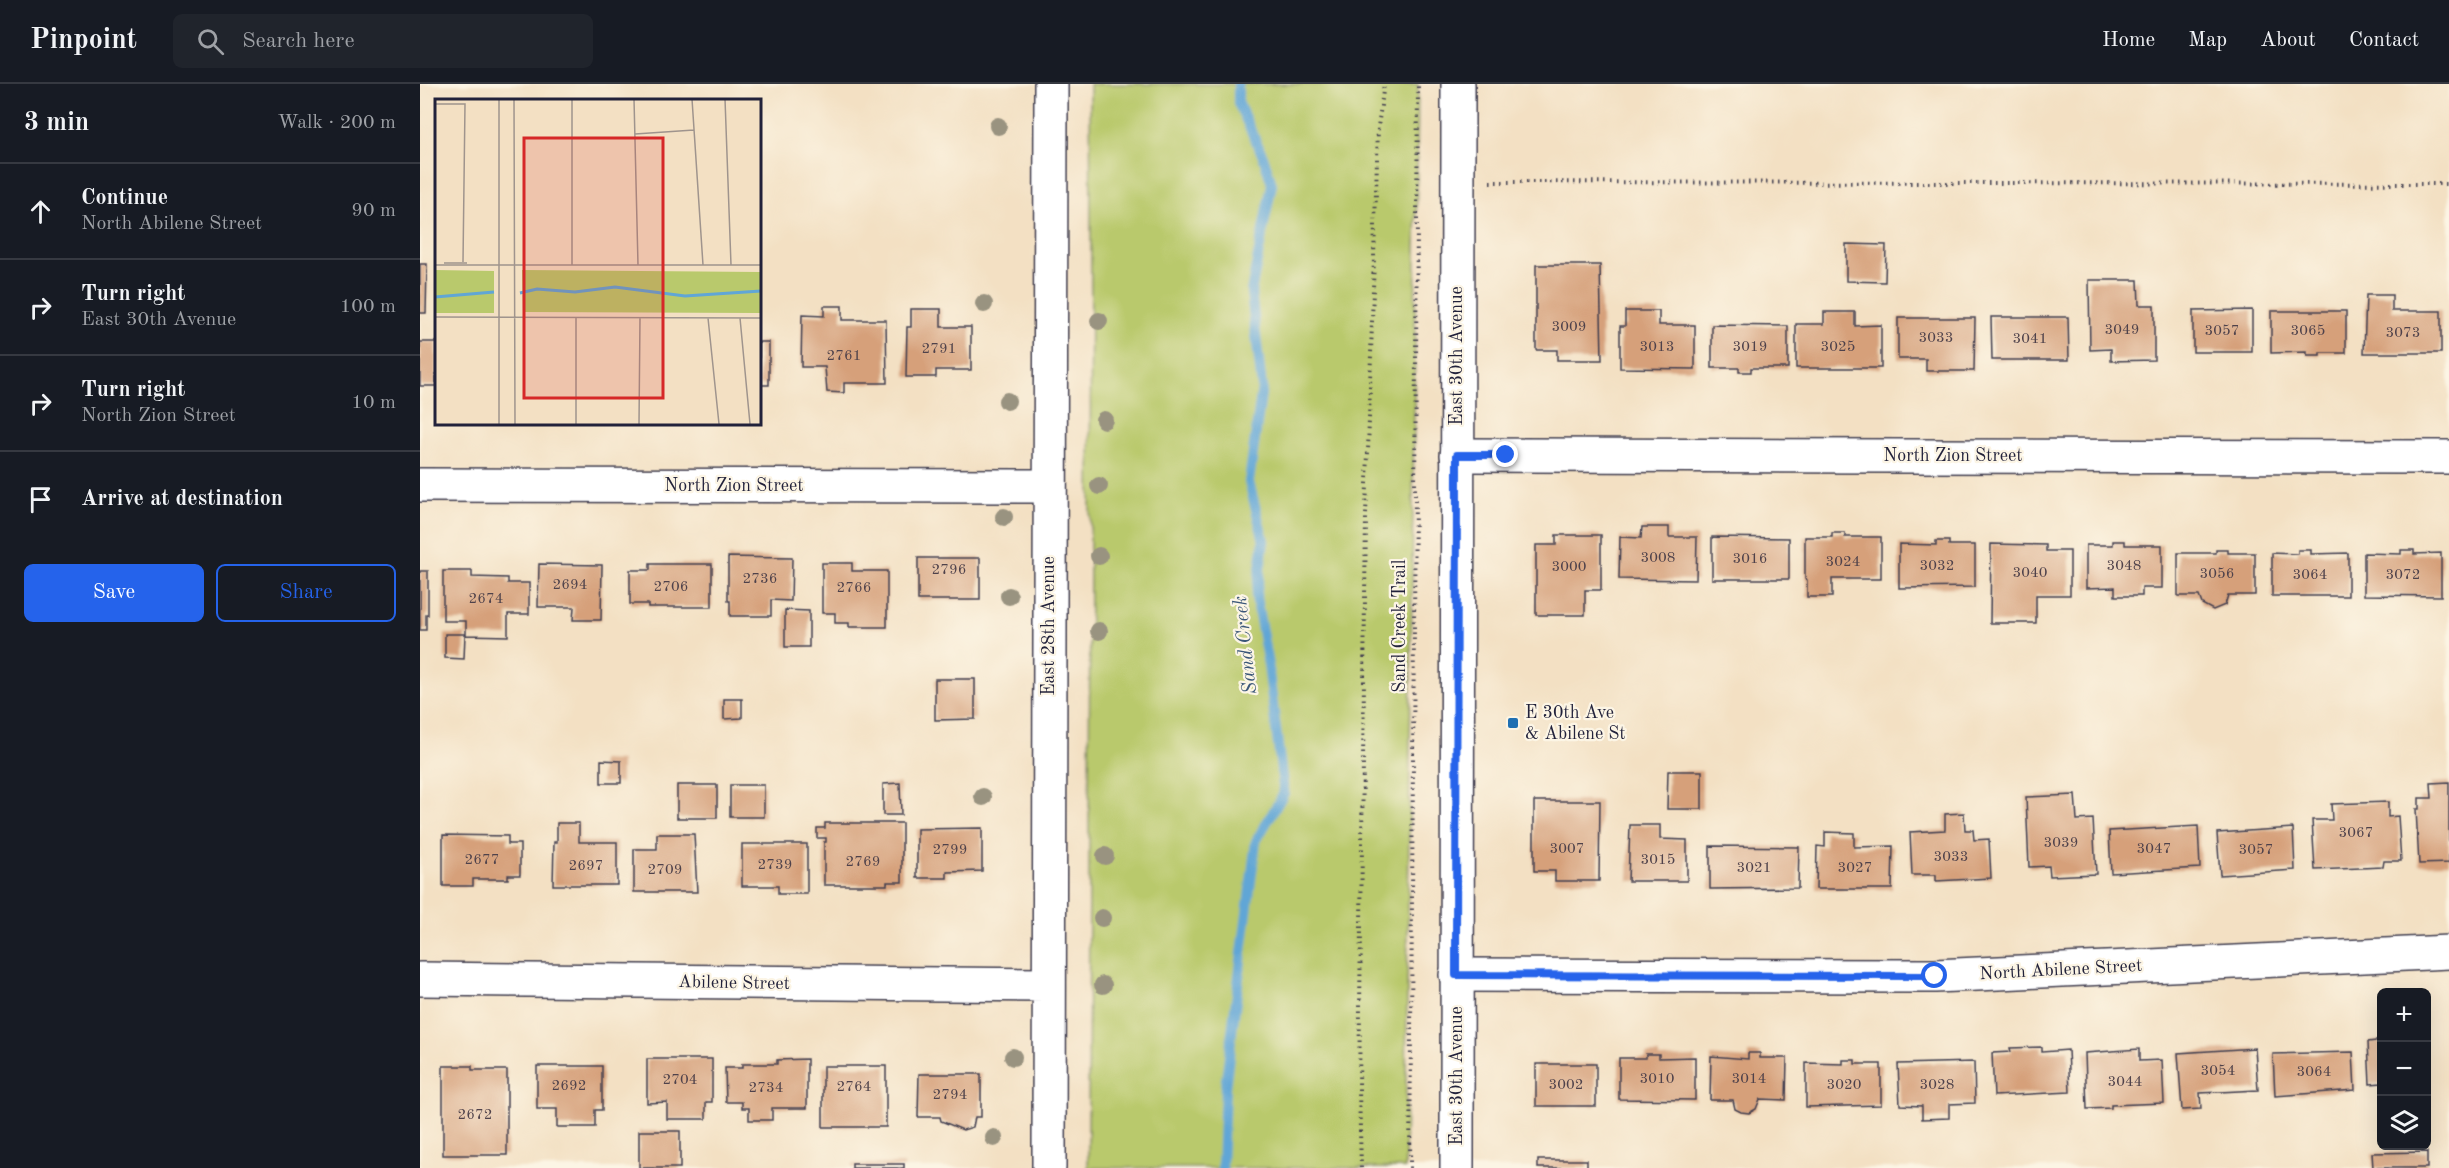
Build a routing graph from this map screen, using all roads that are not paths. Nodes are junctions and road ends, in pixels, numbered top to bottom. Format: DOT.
graph roads {
  1 [pos="1051,84"];
  2 [pos="1458,84"];
  3 [pos="1457,455"];
  4 [pos="2449,457"];
  5 [pos="420,485"];
  6 [pos="1049,486"];
  7 [pos="2449,952"];
  8 [pos="1456,975"];
  9 [pos="420,979"];
  10 [pos="1048,985"];
  11 [pos="1049,1168"];
  12 [pos="1457,1168"];
  1 -- 6 [label="street, East 28th Avenue"];
  2 -- 3 [label="street, East 30th Avenue"];
  3 -- 4 [label="street, North Zion Street"];
  3 -- 8 [label="street, East 30th Avenue"];
  5 -- 6 [label="street, North Zion Street"];
  6 -- 10 [label="street, East 28th Avenue"];
  7 -- 8 [label="street, North Abilene Street"];
  8 -- 12 [label="street, East 30th Avenue"];
  9 -- 10 [label="street, Abilene Street"];
  10 -- 11 [label="street, East 28th Avenue"];
}
